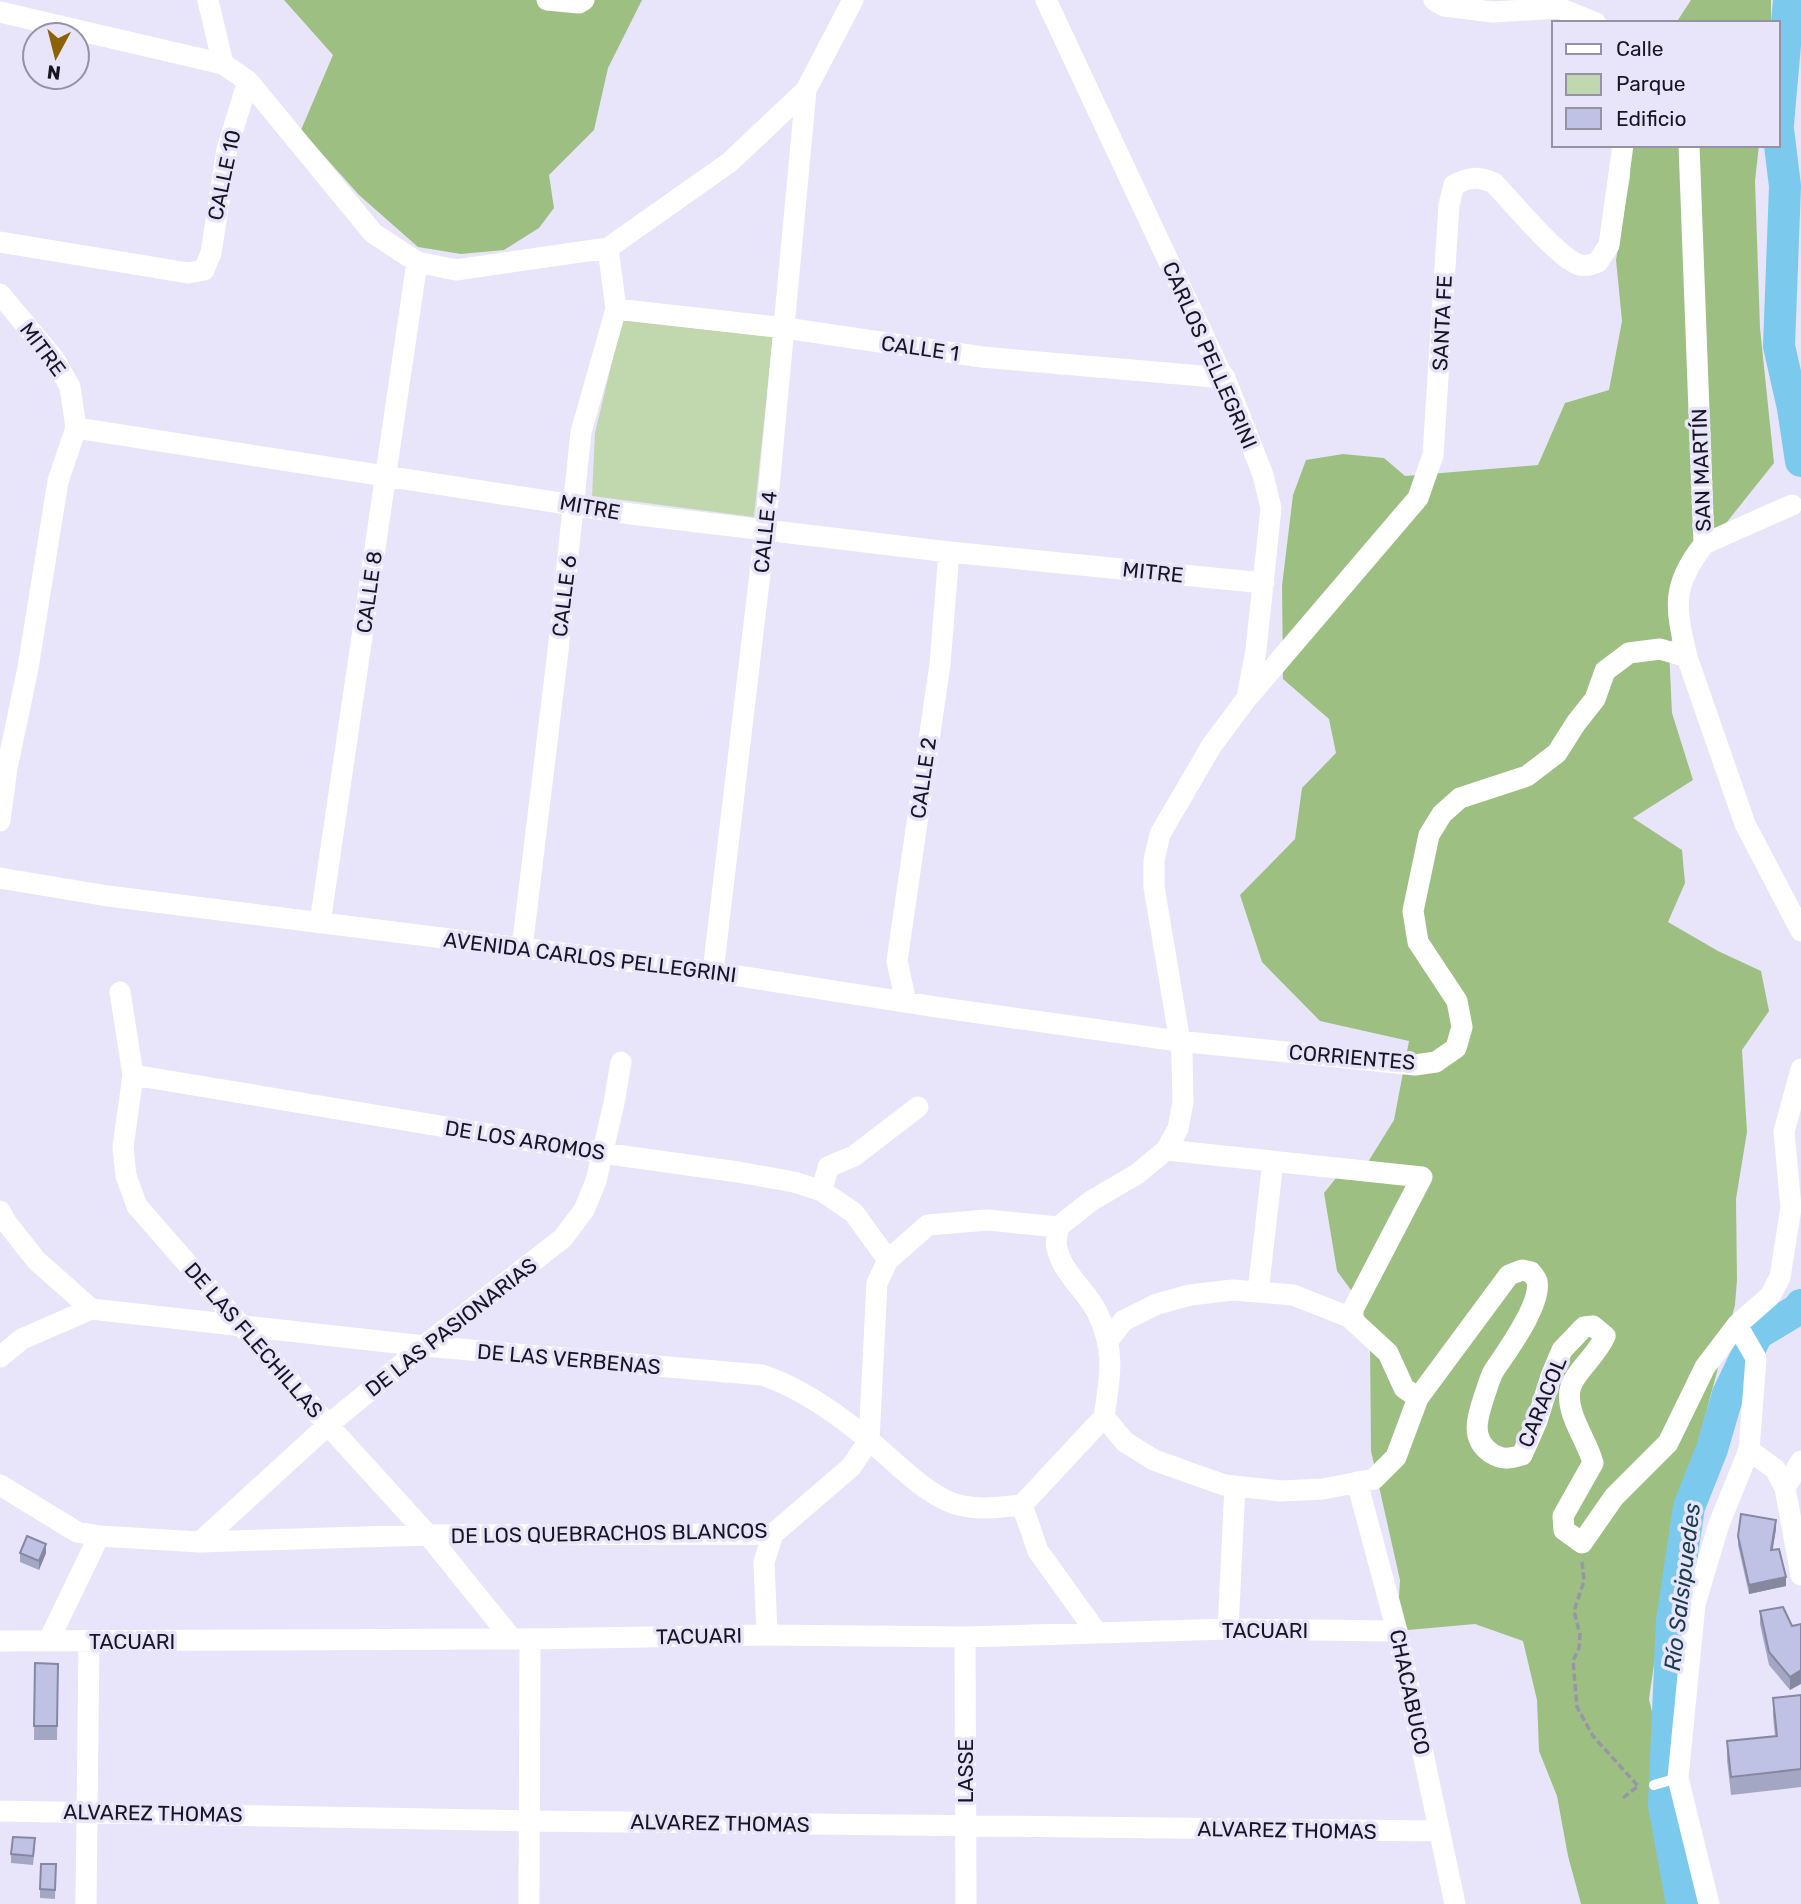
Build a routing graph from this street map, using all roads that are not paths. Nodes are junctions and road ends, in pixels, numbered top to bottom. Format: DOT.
graph roads {
  1 [pos="208,0"];
  2 [pos="547,0"];
  3 [pos="584,0"];
  4 [pos="853,0"];
  5 [pos="1046,0"];
  6 [pos="1434,0"];
  7 [pos="1493,6"];
  8 [pos="1559,8"];
  9 [pos="0,12"];
  10 [pos="1573,21"];
  11 [pos="1591,21"];
  12 [pos="223,64"];
  13 [pos="248,81"];
  14 [pos="806,90"];
  15 [pos="1623,147"];
  16 [pos="1689,147"];
  17 [pos="0,242"];
  18 [pos="608,248"];
  19 [pos="417,262"];
  20 [pos="0,294"];
  21 [pos="616,309"];
  22 [pos="785,328"];
  23 [pos="1225,378"];
  24 [pos="76,428"];
  25 [pos="386,476"];
  26 [pos="575,504"];
  27 [pos="1792,505"];
  28 [pos="765,531"];
  29 [pos="1704,544"];
  30 [pos="949,552"];
  31 [pos="1264,583"];
  32 [pos="1687,657"];
  33 [pos="1247,698"];
  34 [pos="0,821"];
  35 [pos="0,872"];
  36 [pos="0,878"];
  37 [pos="320,923"];
  38 [pos="1801,931"];
  39 [pos="522,948"];
  40 [pos="713,972"];
  41 [pos="120,992"];
  42 [pos="906,1002"];
  43 [pos="1178,1041"];
  44 [pos="621,1062"];
  45 [pos="1801,1069"];
  46 [pos="133,1075"];
  47 [pos="918,1107"];
  48 [pos="1166,1150"];
  49 [pos="603,1153"];
  50 [pos="1273,1161"];
  51 [pos="822,1191"];
  52 [pos="0,1211"];
  53 [pos="1058,1227"];
  54 [pos="888,1260"];
  55 [pos="1258,1292"];
  56 [pos="91,1309"];
  57 [pos="1349,1317"];
  58 [pos="1737,1325"];
  59 [pos="242,1326"];
  60 [pos="1108,1341"];
  61 [pos="424,1346"];
  62 [pos="0,1357"];
  63 [pos="1418,1398"];
  64 [pos="1104,1417"];
  65 [pos="328,1425"];
  66 [pos="869,1440"];
  67 [pos="1749,1450"];
  68 [pos="1801,1461"];
  69 [pos="1357,1482"];
  70 [pos="0,1485"];
  71 [pos="1235,1486"];
  72 [pos="1785,1488"];
  73 [pos="1021,1505"];
  74 [pos="774,1534"];
  75 [pos="428,1535"];
  76 [pos="99,1536"];
  77 [pos="200,1542"];
  78 [pos="1801,1575"];
  79 [pos="1228,1629"];
  80 [pos="1397,1631"];
  81 [pos="1097,1633"];
  82 [pos="767,1635"];
  83 [pos="965,1637"];
  84 [pos="521,1639"];
  85 [pos="49,1640"];
  86 [pos="0,1641"];
  87 [pos="89,1642"];
  88 [pos="1678,1779"];
  89 [pos="1654,1785"];
  90 [pos="0,1811"];
  91 [pos="87,1811"];
  92 [pos="530,1821"];
  93 [pos="965,1826"];
  94 [pos="1440,1832"];
  95 [pos="86,1904"];
  96 [pos="529,1904"];
  97 [pos="966,1904"];
  98 [pos="1455,1904"];
  99 [pos="1709,1904"];
  1 -- 12 [label="street"];
  2 -- 3 [label="street"];
  4 -- 14 [label="street"];
  5 -- 23 [label="street, CARLOS PELLEGRINI"];
  6 -- 7 [label="street"];
  7 -- 8 [label="street"];
  8 -- 10 [label="street"];
  8 -- 11 [label="street"];
  9 -- 12 [label="street"];
  12 -- 13 [label="street"];
  13 -- 17 [label="street, CALLE 10"];
  13 -- 19 [label="street"];
  14 -- 18 [label="street"];
  14 -- 22 [label="street, CALLE 4"];
  15 -- 33 [label="street, SANTA FE"];
  16 -- 29 [label="street, SAN MARTÍN"];
  18 -- 19 [label="street"];
  18 -- 21 [label="street, CALLE 6"];
  19 -- 25 [label="street, CALLE 8"];
  20 -- 24 [label="street, MITRE"];
  21 -- 22 [label="street, CALLE 1"];
  21 -- 26 [label="street, CALLE 6"];
  22 -- 23 [label="street, CALLE 1"];
  22 -- 28 [label="street, CALLE 4"];
  23 -- 31 [label="street, CARLOS PELLEGRINI"];
  24 -- 25 [label="street, MITRE"];
  24 -- 34 [label="street"];
  25 -- 26 [label="street, MITRE"];
  25 -- 37 [label="street, CALLE 8"];
  26 -- 28 [label="street, MITRE"];
  26 -- 39 [label="street, CALLE 6"];
  27 -- 29 [label="street"];
  28 -- 30 [label="street, MITRE"];
  28 -- 40 [label="street, CALLE 4"];
  29 -- 32 [label="street, SAN MARTÍN"];
  30 -- 31 [label="street, MITRE"];
  30 -- 42 [label="street, CALLE 2"];
  31 -- 33 [label="street, CARLOS PELLEGRINI"];
  32 -- 38 [label="street, SAN MARTÍN"];
  32 -- 43 [label="street, CORRIENTES"];
  33 -- 43 [label="street, CARLOS PELLEGRINI"];
  35 -- 36 [label="street"];
  36 -- 37 [label="street, AVENIDA CARLOS PELLEGRINI"];
  37 -- 39 [label="street, AVENIDA CARLOS PELLEGRINI"];
  39 -- 40 [label="street, AVENIDA CARLOS PELLEGRINI"];
  40 -- 42 [label="street, AVENIDA CARLOS PELLEGRINI"];
  41 -- 46 [label="street, DE LAS FLECHILLAS"];
  42 -- 43 [label="street, AVENIDA CARLOS PELLEGRINI"];
  43 -- 48 [label="street, CARLOS PELLEGRINI"];
  44 -- 49 [label="street, DE LAS PASIONARIAS"];
  45 -- 58 [label="street"];
  46 -- 49 [label="street, DE LOS AROMOS"];
  46 -- 59 [label="street, DE LAS FLECHILLAS"];
  47 -- 51 [label="street"];
  48 -- 50 [label="street"];
  48 -- 53 [label="street"];
  49 -- 51 [label="street, DE LOS AROMOS"];
  49 -- 61 [label="street, DE LAS PASIONARIAS"];
  50 -- 55 [label="street"];
  50 -- 57 [label="street"];
  51 -- 54 [label="street, DE LOS AROMOS"];
  52 -- 56 [label="street"];
  53 -- 54 [label="street"];
  53 -- 60 [label="street"];
  54 -- 66 [label="street"];
  55 -- 57 [label="street"];
  55 -- 60 [label="street"];
  56 -- 59 [label="street, DE LAS VERBENAS"];
  56 -- 62 [label="street"];
  57 -- 63 [label="street"];
  58 -- 63 [label="street, CARACOL"];
  58 -- 67 [label="street"];
  59 -- 61 [label="street, DE LAS VERBENAS"];
  59 -- 65 [label="street, DE LAS FLECHILLAS"];
  60 -- 64 [label="street"];
  61 -- 65 [label="street, DE LAS PASIONARIAS"];
  61 -- 66 [label="street, DE LAS VERBENAS"];
  63 -- 69 [label="street, CARACOL"];
  64 -- 71 [label="street, CARACOL"];
  64 -- 73 [label="street"];
  65 -- 75 [label="street, DE LAS FLECHILLAS"];
  65 -- 77 [label="street, DE LAS PASIONARIAS"];
  66 -- 73 [label="street, DE LAS VERBENAS"];
  66 -- 74 [label="street, DE LOS QUEBRACHOS BLANCOS"];
  67 -- 72 [label="street"];
  67 -- 88 [label="street"];
  68 -- 72 [label="street"];
  69 -- 71 [label="street, CARACOL"];
  69 -- 80 [label="street, CHACABUCO"];
  70 -- 76 [label="street, DE LOS QUEBRACHOS BLANCOS"];
  71 -- 79 [label="street"];
  72 -- 78 [label="street"];
  73 -- 81 [label="street"];
  74 -- 75 [label="street, DE LOS QUEBRACHOS BLANCOS"];
  74 -- 82 [label="street"];
  75 -- 77 [label="street, DE LOS QUEBRACHOS BLANCOS"];
  75 -- 84 [label="street, DE LAS FLECHILLAS"];
  76 -- 77 [label="street, DE LOS QUEBRACHOS BLANCOS"];
  76 -- 85 [label="street"];
  79 -- 80 [label="street, TACUARI"];
  79 -- 81 [label="street, TACUARI"];
  80 -- 94 [label="street, CHACABUCO"];
  81 -- 83 [label="street, TACUARI"];
  82 -- 83 [label="street, TACUARI"];
  82 -- 84 [label="street, TACUARI"];
  83 -- 93 [label="street, LASSE"];
  84 -- 87 [label="street, TACUARI"];
  84 -- 92 [label="street"];
  85 -- 86 [label="street, TACUARI"];
  85 -- 87 [label="street, TACUARI"];
  87 -- 91 [label="street"];
  88 -- 89 [label="lane"];
  88 -- 99 [label="street"];
  90 -- 91 [label="street, ALVAREZ THOMAS"];
  91 -- 92 [label="street, ALVAREZ THOMAS"];
  91 -- 95 [label="street"];
  92 -- 93 [label="street, ALVAREZ THOMAS"];
  92 -- 96 [label="street"];
  93 -- 94 [label="street, ALVAREZ THOMAS"];
  93 -- 97 [label="street, LASSE"];
  94 -- 98 [label="street, CHACABUCO"];
}
